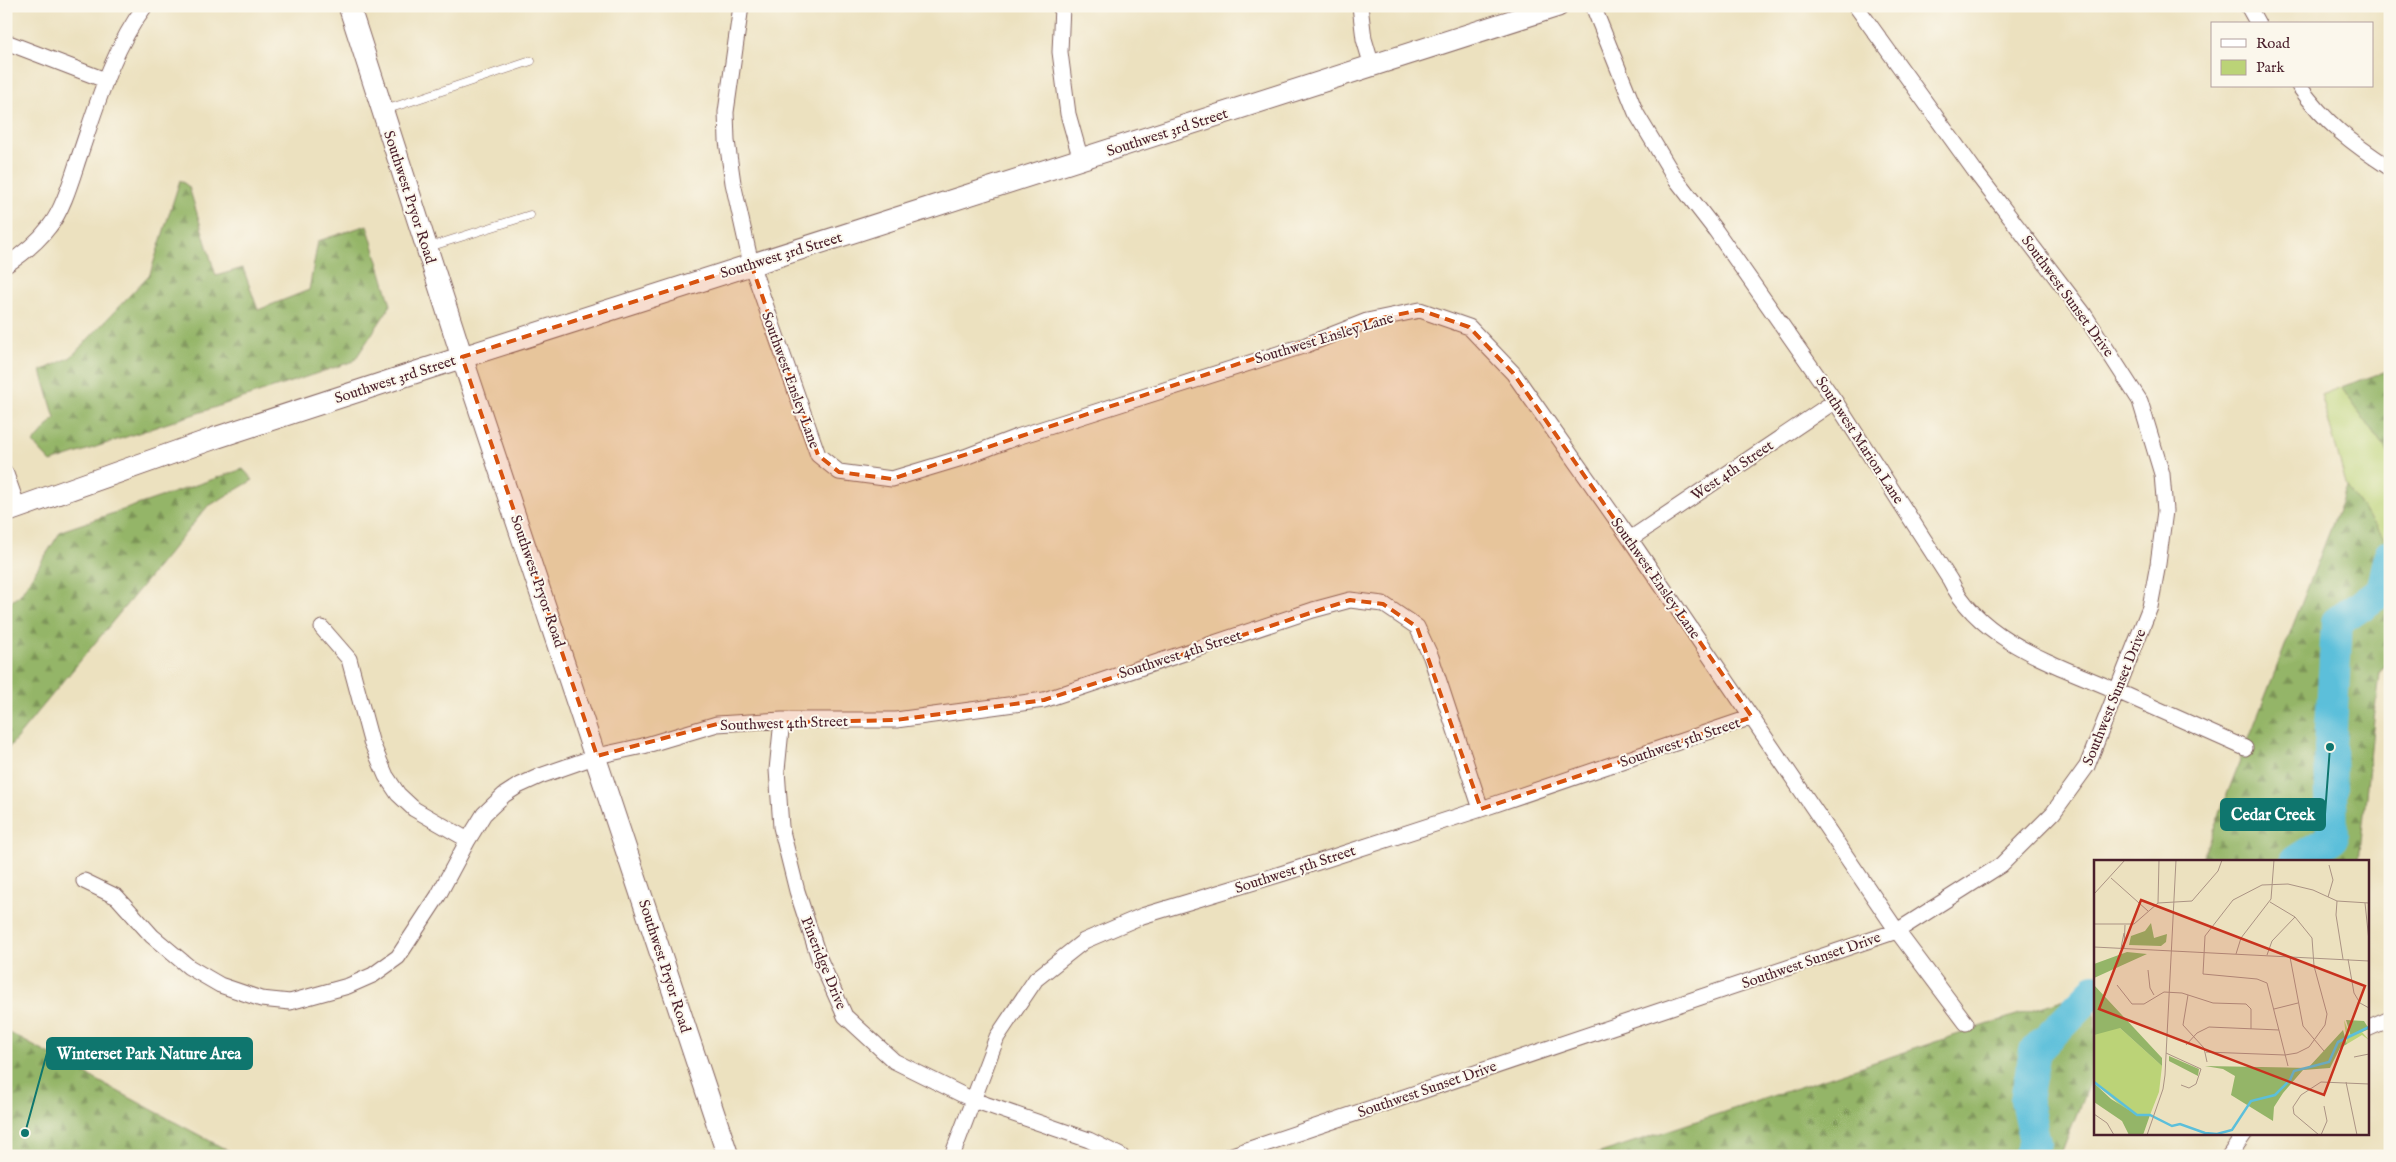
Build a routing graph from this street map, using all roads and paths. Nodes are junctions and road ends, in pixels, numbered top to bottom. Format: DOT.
graph roads {
  1 [pos="145,6"];
  2 [pos="349,6"];
  3 [pos="741,6"];
  4 [pos="1062,6"];
  5 [pos="1360,6"];
  6 [pos="1558,6"];
  7 [pos="1593,6"];
  8 [pos="1856,6"];
  9 [pos="2248,6"];
  10 [pos="2257,22"];
  11 [pos="6,42"];
  12 [pos="531,61"];
  13 [pos="1372,66"];
  14 [pos="105,80"];
  15 [pos="2300,88"];
  16 [pos="383,111"];
  17 [pos="1081,160"];
  18 [pos="2390,168"];
  19 [pos="530,215"];
  20 [pos="427,247"];
  21 [pos="751,264"];
  22 [pos="6,265"];
  23 [pos="462,357"];
  24 [pos="1835,400"];
  25 [pos="6,474"];
  26 [pos="12,510"];
  27 [pos="1630,539"];
  28 [pos="322,628"];
  29 [pos="2118,692"];
  30 [pos="1752,717"];
  31 [pos="782,720"];
  32 [pos="2245,748"];
  33 [pos="597,756"];
  34 [pos="1481,809"];
  35 [pos="468,840"];
  36 [pos="84,881"];
  37 [pos="1897,931"];
  38 [pos="2390,1019"];
  39 [pos="1966,1023"];
  40 [pos="2368,1029"];
  41 [pos="973,1100"];
  42 [pos="2244,1134"];
  43 [pos="728,1156"];
  44 [pos="952,1156"];
  45 [pos="1120,1156"];
  46 [pos="1229,1156"];
  47 [pos="2229,1156"];
  1 -- 14 [label="street"];
  2 -- 16 [label="main road, Southwest Pryor Road"];
  3 -- 21 [label="street, Southwest Ensley Lane"];
  4 -- 17 [label="street"];
  5 -- 13 [label="street"];
  6 -- 13 [label="main road, Southwest 3rd Street"];
  7 -- 24 [label="street, Southwest Marion Lane"];
  8 -- 29 [label="street, Southwest Sunset Drive"];
  9 -- 10 [label="street"];
  11 -- 14 [label="street"];
  12 -- 16 [label="lane"];
  13 -- 17 [label="main road, Southwest 3rd Street"];
  14 -- 22 [label="street"];
  15 -- 18 [label="street"];
  16 -- 20 [label="main road, Southwest Pryor Road"];
  17 -- 21 [label="main road, Southwest 3rd Street"];
  19 -- 20 [label="lane"];
  20 -- 23 [label="main road, Southwest Pryor Road"];
  21 -- 23 [label="main road, Southwest 3rd Street"];
  21 -- 27 [label="street, Southwest Ensley Lane"];
  23 -- 26 [label="main road, Southwest 3rd Street"];
  23 -- 33 [label="main road, Southwest Pryor Road"];
  24 -- 27 [label="street, West 4th Street"];
  24 -- 29 [label="street, Southwest Marion Lane"];
  25 -- 26 [label="street"];
  27 -- 30 [label="street, Southwest Ensley Lane"];
  28 -- 35 [label="street"];
  29 -- 32 [label="street, Southwest Marion Lane"];
  29 -- 37 [label="street, Southwest Sunset Drive"];
  30 -- 34 [label="street, Southwest 5th Street"];
  30 -- 37 [label="street, Southwest Ensley Lane"];
  31 -- 33 [label="street, Southwest 4th Street"];
  31 -- 34 [label="street, Southwest 4th Street"];
  31 -- 41 [label="street, Pineridge Drive"];
  33 -- 35 [label="street, Southwest 4th Street"];
  33 -- 43 [label="main road, Southwest Pryor Road"];
  34 -- 41 [label="street, Southwest 5th Street"];
  35 -- 36 [label="street, Southwest 4th Street"];
  37 -- 39 [label="street, Southwest Ensley Lane"];
  37 -- 46 [label="street, Southwest Sunset Drive"];
  38 -- 40 [label="street"];
  41 -- 44 [label="street, Southwest 5th Street"];
  41 -- 45 [label="street, Pineridge Drive"];
  42 -- 47 [label="street"];
}
